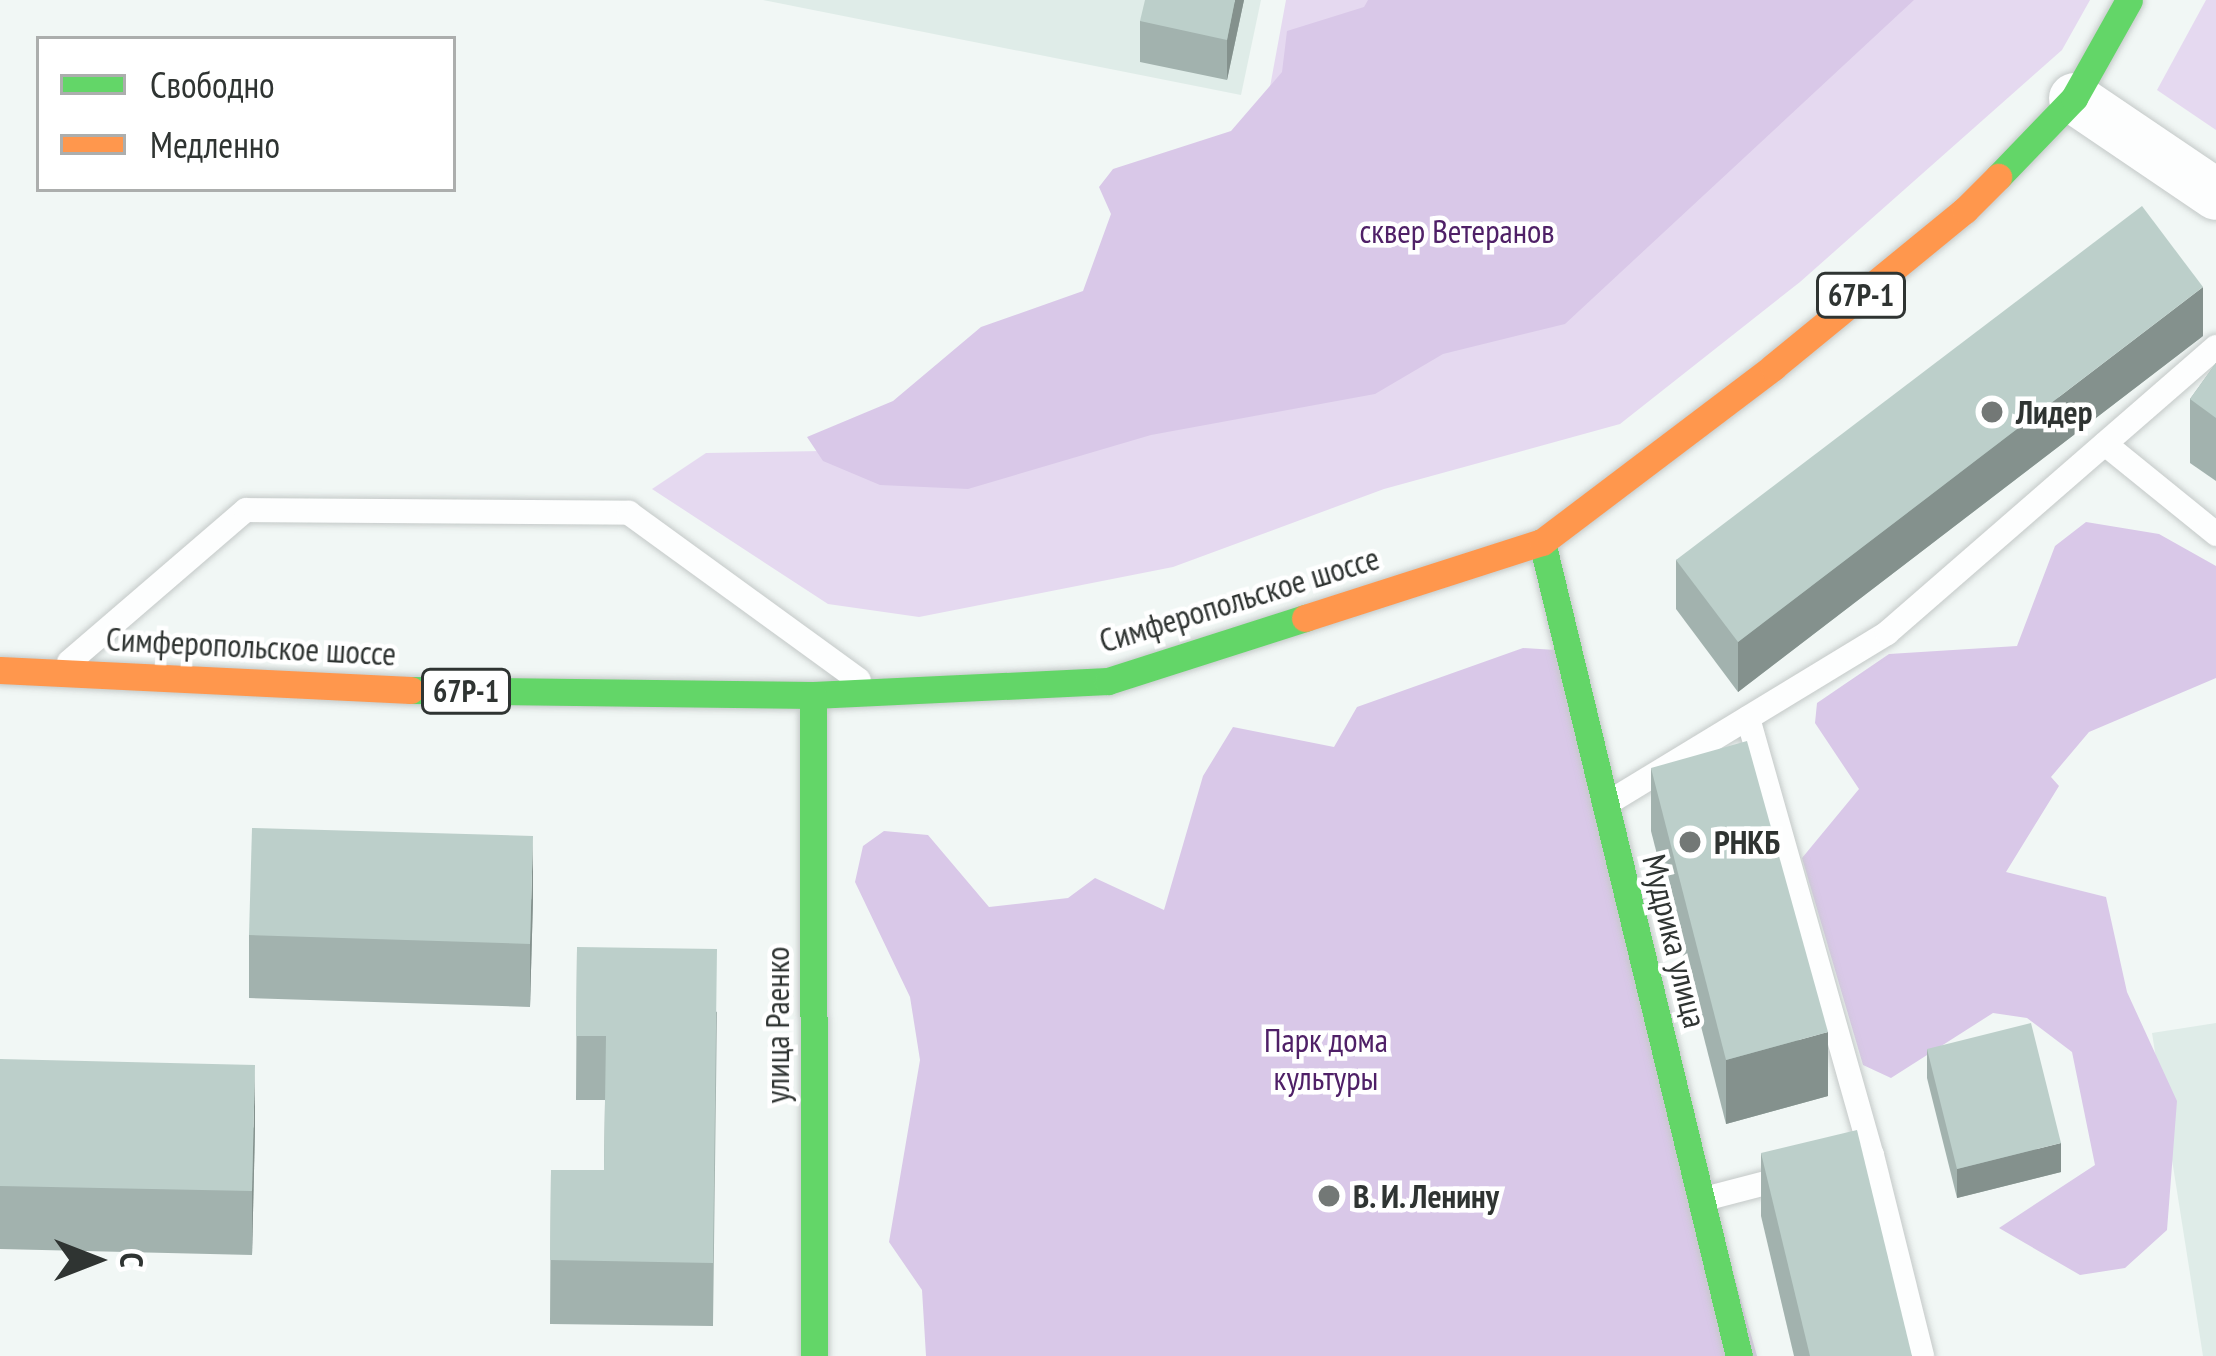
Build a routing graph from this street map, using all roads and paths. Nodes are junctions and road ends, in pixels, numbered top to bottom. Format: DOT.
graph roads {
  1 [pos="2129,0"];
  2 [pos="2074,98"];
  3 [pos="2216,194"];
  4 [pos="2216,347"];
  5 [pos="2104,444"];
  6 [pos="2216,534"];
  7 [pos="1542,542"];
  8 [pos="0,670"];
  9 [pos="57,673"];
  10 [pos="876,692"];
  11 [pos="813,694"];
  12 [pos="1748,718"];
  13 [pos="1605,805"];
  14 [pos="1872,1155"];
  15 [pos="1701,1200"];
  16 [pos="814,1356"];
  17 [pos="1739,1356"];
  18 [pos="1922,1356"];
  1 -- 2 [label="main road, Симферопольское шоссе / 67Р-1"];
  2 -- 3 [label="street"];
  2 -- 7 [label="main road, Симферопольское шоссе / 67Р-1"];
  4 -- 5 [label="lane"];
  5 -- 6 [label="lane"];
  5 -- 12 [label="lane"];
  7 -- 10 [label="main road, Симферопольское шоссе / 67Р-1"];
  7 -- 13 [label="main road, Мудрика улица"];
  8 -- 9 [label="main road, Симферопольское шоссе / 67Р-1"];
  9 -- 10 [label="lane"];
  9 -- 11 [label="main road, Симферопольское шоссе / 67Р-1"];
  10 -- 11 [label="main road, Симферопольское шоссе / 67Р-1"];
  11 -- 16 [label="main road, улица Раенко"];
  12 -- 13 [label="lane"];
  12 -- 14 [label="lane"];
  13 -- 15 [label="main road, Мудрика улица"];
  14 -- 15 [label="lane"];
  14 -- 18 [label="lane"];
  15 -- 17 [label="main road, Мудрика улица"];
}
